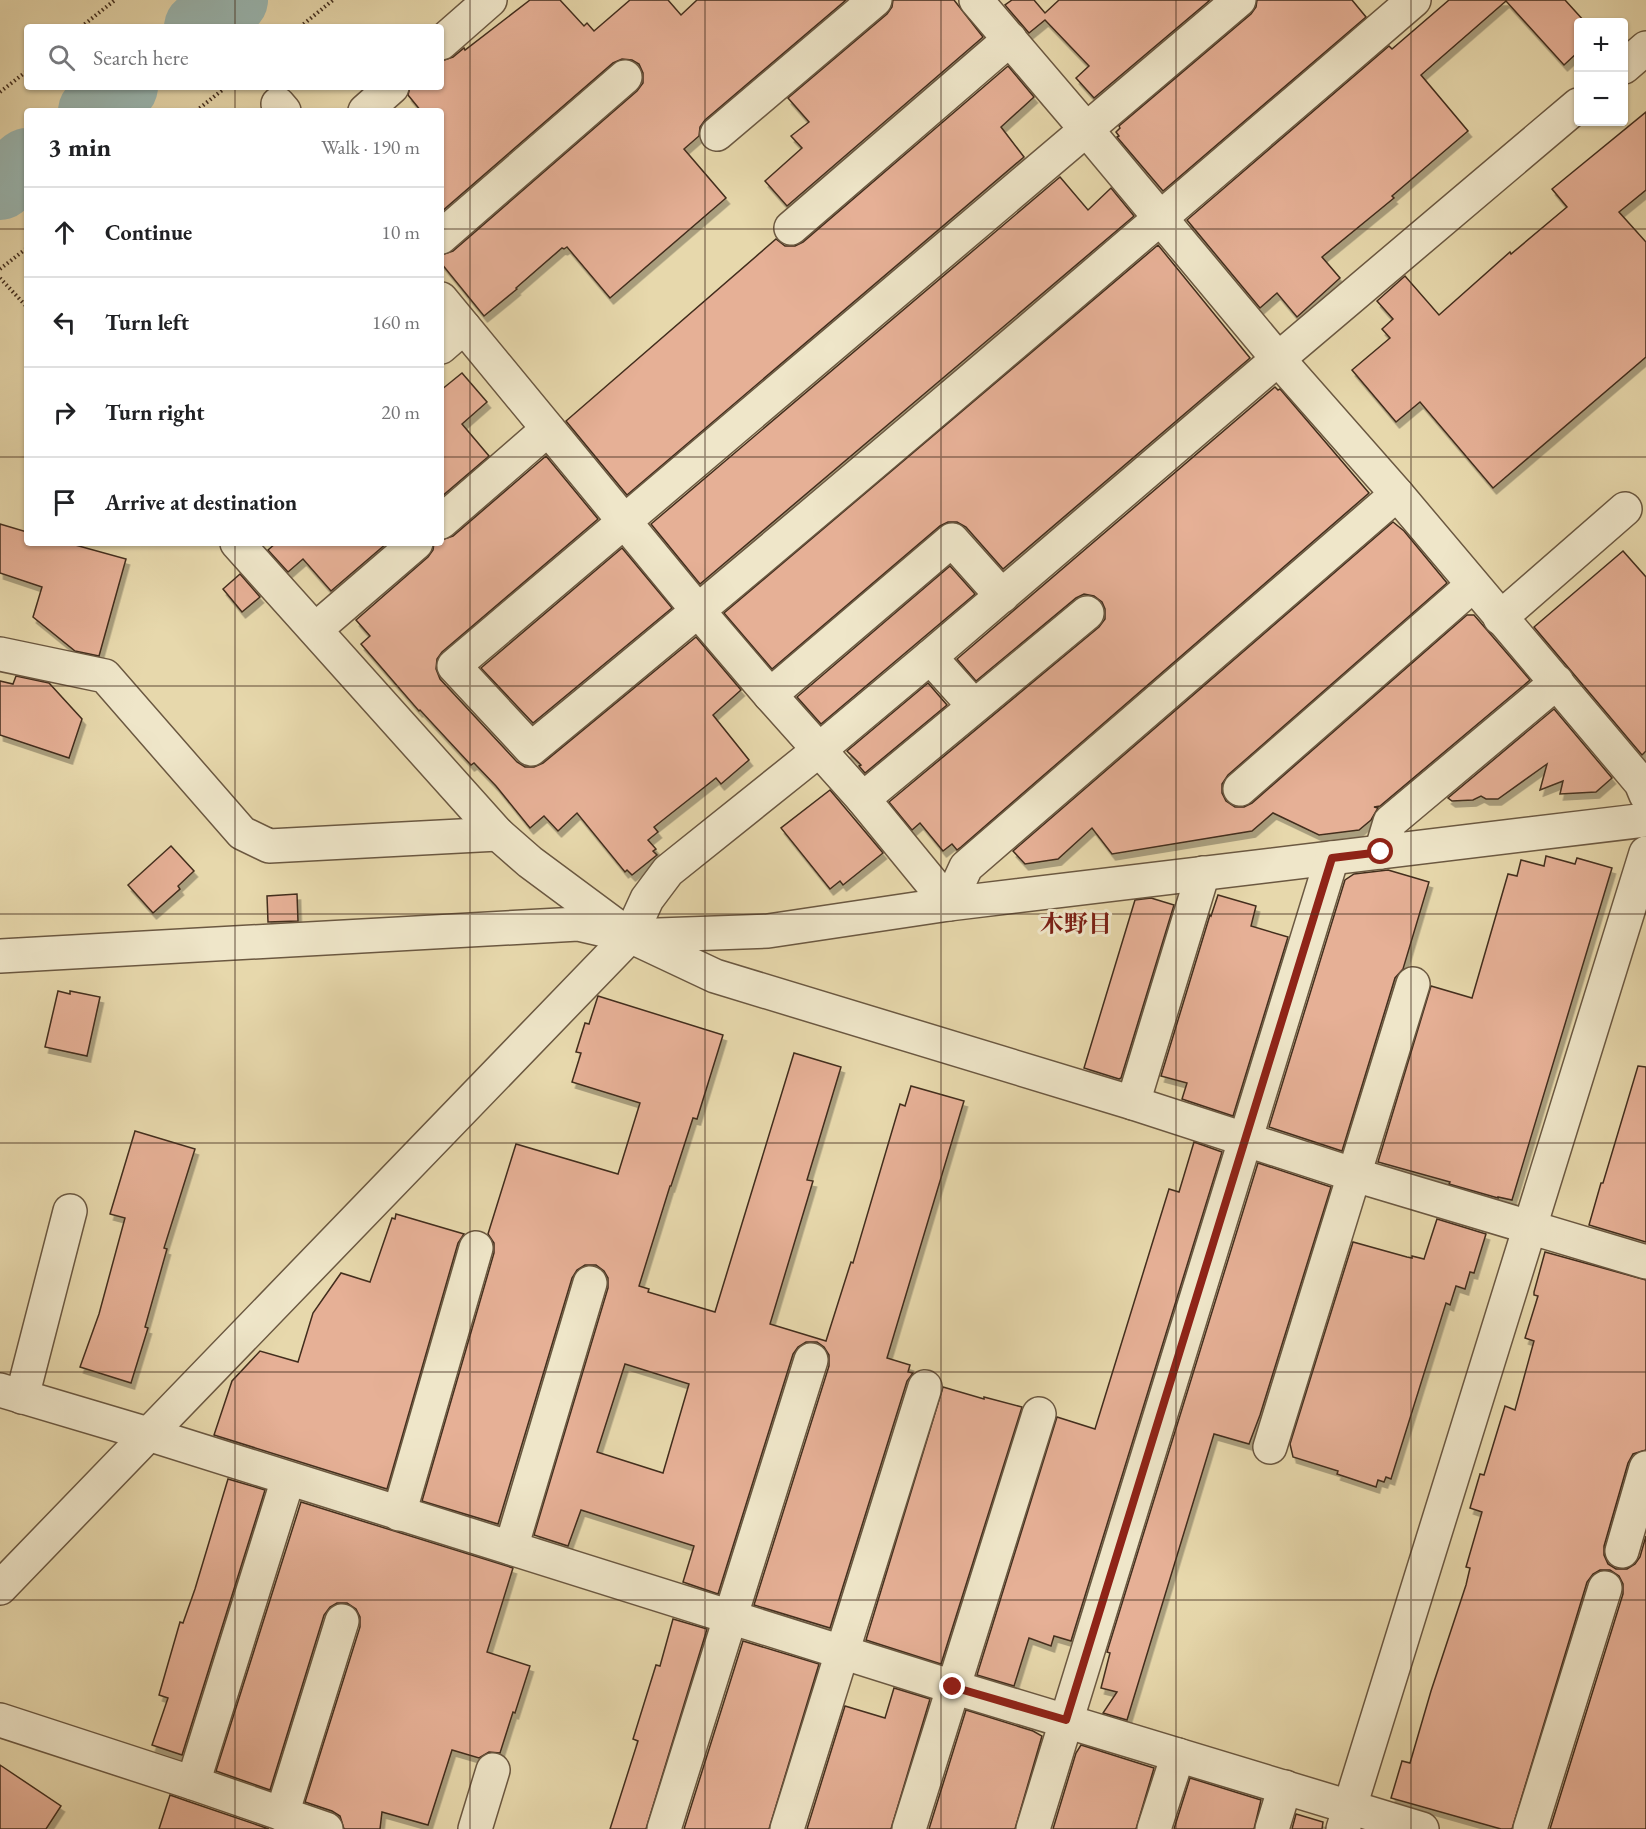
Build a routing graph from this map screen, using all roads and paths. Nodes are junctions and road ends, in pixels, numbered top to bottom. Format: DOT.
graph roads {
  1 [pos="115,0"];
  2 [pos="333,0"];
  3 [pos="490,0"];
  4 [pos="875,0"];
  5 [pos="976,0"];
  6 [pos="1239,0"];
  7 [pos="1414,0"];
  8 [pos="85,24"];
  9 [pos="304,24"];
  10 [pos="1010,39"];
  11 [pos="444,41"];
  12 [pos="1646,48"];
  13 [pos="1628,63"];
  14 [pos="24,72"];
  15 [pos="625,77"];
  16 [pos="222,90"];
  17 [pos="389,90"];
  18 [pos="0,92"];
  19 [pos="200,108"];
  20 [pos="368,108"];
  21 [pos="1574,108"];
  22 [pos="1086,129"];
  23 [pos="717,134"];
  24 [pos="1160,219"];
  25 [pos="791,228"];
  26 [pos="444,234"];
  27 [pos="24,250"];
  28 [pos="0,269"];
  29 [pos="0,278"];
  30 [pos="24,304"];
  31 [pos="444,308"];
  32 [pos="453,337"];
  33 [pos="1278,359"];
  34 [pos="548,429"];
  35 [pos="1397,495"];
  36 [pos="1625,509"];
  37 [pos="444,519"];
  38 [pos="625,522"];
  39 [pos="240,546"];
  40 [pos="413,546"];
  41 [pos="1473,585"];
  42 [pos="1002,596"];
  43 [pos="699,612"];
  44 [pos="1087,613"];
  45 [pos="1500,618"];
  46 [pos="316,629"];
  47 [pos="0,654"];
  48 [pos="930,657"];
  49 [pos="1557,682"];
  50 [pos="770,695"];
  51 [pos="974,706"];
  52 [pos="819,750"];
  53 [pos="1240,789"];
  54 [pos="1646,795"];
  55 [pos="864,799"];
  56 [pos="1646,820"];
  57 [pos="498,834"];
  58 [pos="1381,852"];
  59 [pos="1646,853"];
  60 [pos="1332,858"];
  61 [pos="1203,873"];
  62 [pos="948,904"];
  63 [pos="630,936"];
  64 [pos="0,956"];
  65 [pos="1413,984"];
  66 [pos="1133,1103"];
  67 [pos="1245,1140"];
  68 [pos="1355,1175"];
  69 [pos="70,1211"];
  70 [pos="1529,1226"];
  71 [pos="476,1248"];
  72 [pos="1646,1262"];
  73 [pos="590,1283"];
  74 [pos="812,1360"];
  75 [pos="925,1387"];
  76 [pos="11,1394"];
  77 [pos="1039,1414"];
  78 [pos="148,1434"];
  79 [pos="1270,1447"];
  80 [pos="1646,1468"];
  81 [pos="288,1479"];
  82 [pos="399,1514"];
  83 [pos="511,1548"];
  84 [pos="1622,1551"];
  85 [pos="0,1588"];
  86 [pos="1605,1588"];
  87 [pos="731,1617"];
  88 [pos="342,1621"];
  89 [pos="842,1651"];
  90 [pos="953,1687"];
  91 [pos="0,1720"];
  92 [pos="1066,1720"];
  93 [pos="1178,1755"];
  94 [pos="493,1770"];
  95 [pos="193,1783"];
  96 [pos="1285,1787"];
  97 [pos="282,1814"];
  98 [pos="1346,1818"];
  99 [pos="326,1829"];
  100 [pos="475,1829"];
  101 [pos="664,1829"];
  102 [pos="787,1829"];
  103 [pos="909,1829"];
  104 [pos="1033,1829"];
  105 [pos="1154,1829"];
  106 [pos="1272,1829"];
  107 [pos="1422,1829"];
  108 [pos="1530,1829"];
  1 -- 8 [label="path"];
  2 -- 9 [label="path"];
  3 -- 11 [label="street"];
  4 -- 23 [label="street"];
  5 -- 10 [label="street"];
  6 -- 22 [label="street"];
  7 -- 24 [label="street"];
  10 -- 22 [label="street"];
  10 -- 25 [label="street"];
  12 -- 13 [label="street"];
  14 -- 18 [label="path"];
  15 -- 26 [label="street"];
  16 -- 19 [label="path"];
  17 -- 20 [label="street"];
  21 -- 33 [label="street"];
  22 -- 24 [label="street"];
  22 -- 38 [label="street"];
  24 -- 33 [label="street"];
  24 -- 43 [label="street"];
  27 -- 28 [label="path"];
  29 -- 30 [label="path"];
  31 -- 32 [label="street"];
  32 -- 34 [label="street"];
  33 -- 35 [label="street"];
  33 -- 42 [label="street"];
  34 -- 37 [label="street"];
  34 -- 38 [label="street"];
  35 -- 41 [label="street"];
  35 -- 62 [label="street"];
  36 -- 45 [label="street"];
  38 -- 43 [label="street"];
  38 -- 43 [label="street"];
  39 -- 46 [label="street"];
  40 -- 46 [label="street"];
  41 -- 45 [label="street"];
  41 -- 53 [label="street"];
  42 -- 48 [label="street"];
  42 -- 50 [label="street"];
  43 -- 50 [label="street"];
  44 -- 51 [label="street"];
  45 -- 49 [label="street"];
  46 -- 57 [label="street"];
  47 -- 57 [label="street"];
  48 -- 51 [label="street"];
  48 -- 52 [label="street"];
  49 -- 54 [label="street"];
  49 -- 58 [label="street"];
  50 -- 52 [label="street"];
  51 -- 55 [label="street"];
  52 -- 55 [label="street"];
  52 -- 63 [label="street"];
  55 -- 62 [label="street"];
  56 -- 58 [label="street"];
  57 -- 63 [label="street"];
  58 -- 60 [label="street"];
  59 -- 70 [label="street"];
  60 -- 61 [label="street"];
  60 -- 67 [label="street"];
  61 -- 62 [label="street"];
  61 -- 66 [label="street"];
  62 -- 63 [label="street"];
  63 -- 64 [label="street"];
  63 -- 66 [label="street"];
  63 -- 78 [label="street"];
  65 -- 68 [label="street"];
  66 -- 67 [label="street"];
  67 -- 68 [label="street"];
  67 -- 92 [label="street"];
  68 -- 70 [label="street"];
  68 -- 79 [label="street"];
  69 -- 76 [label="street"];
  70 -- 72 [label="street"];
  70 -- 98 [label="street"];
  71 -- 82 [label="street"];
  73 -- 83 [label="street"];
  74 -- 87 [label="street"];
  75 -- 89 [label="street"];
  76 -- 78 [label="street"];
  77 -- 90 [label="street"];
  78 -- 81 [label="street"];
  78 -- 85 [label="street"];
  80 -- 84 [label="street"];
  81 -- 82 [label="street"];
  81 -- 95 [label="street"];
  82 -- 83 [label="street"];
  83 -- 87 [label="street"];
  86 -- 108 [label="street"];
  87 -- 89 [label="street"];
  87 -- 101 [label="street"];
  88 -- 97 [label="street"];
  89 -- 90 [label="street"];
  89 -- 102 [label="street"];
  90 -- 92 [label="street"];
  90 -- 103 [label="street"];
  91 -- 95 [label="street"];
  92 -- 93 [label="street"];
  92 -- 104 [label="street"];
  93 -- 96 [label="street"];
  93 -- 105 [label="street"];
  94 -- 100 [label="street"];
  95 -- 97 [label="street"];
  96 -- 98 [label="street"];
  96 -- 106 [label="street"];
  97 -- 99 [label="street"];
  98 -- 107 [label="street"];
}
